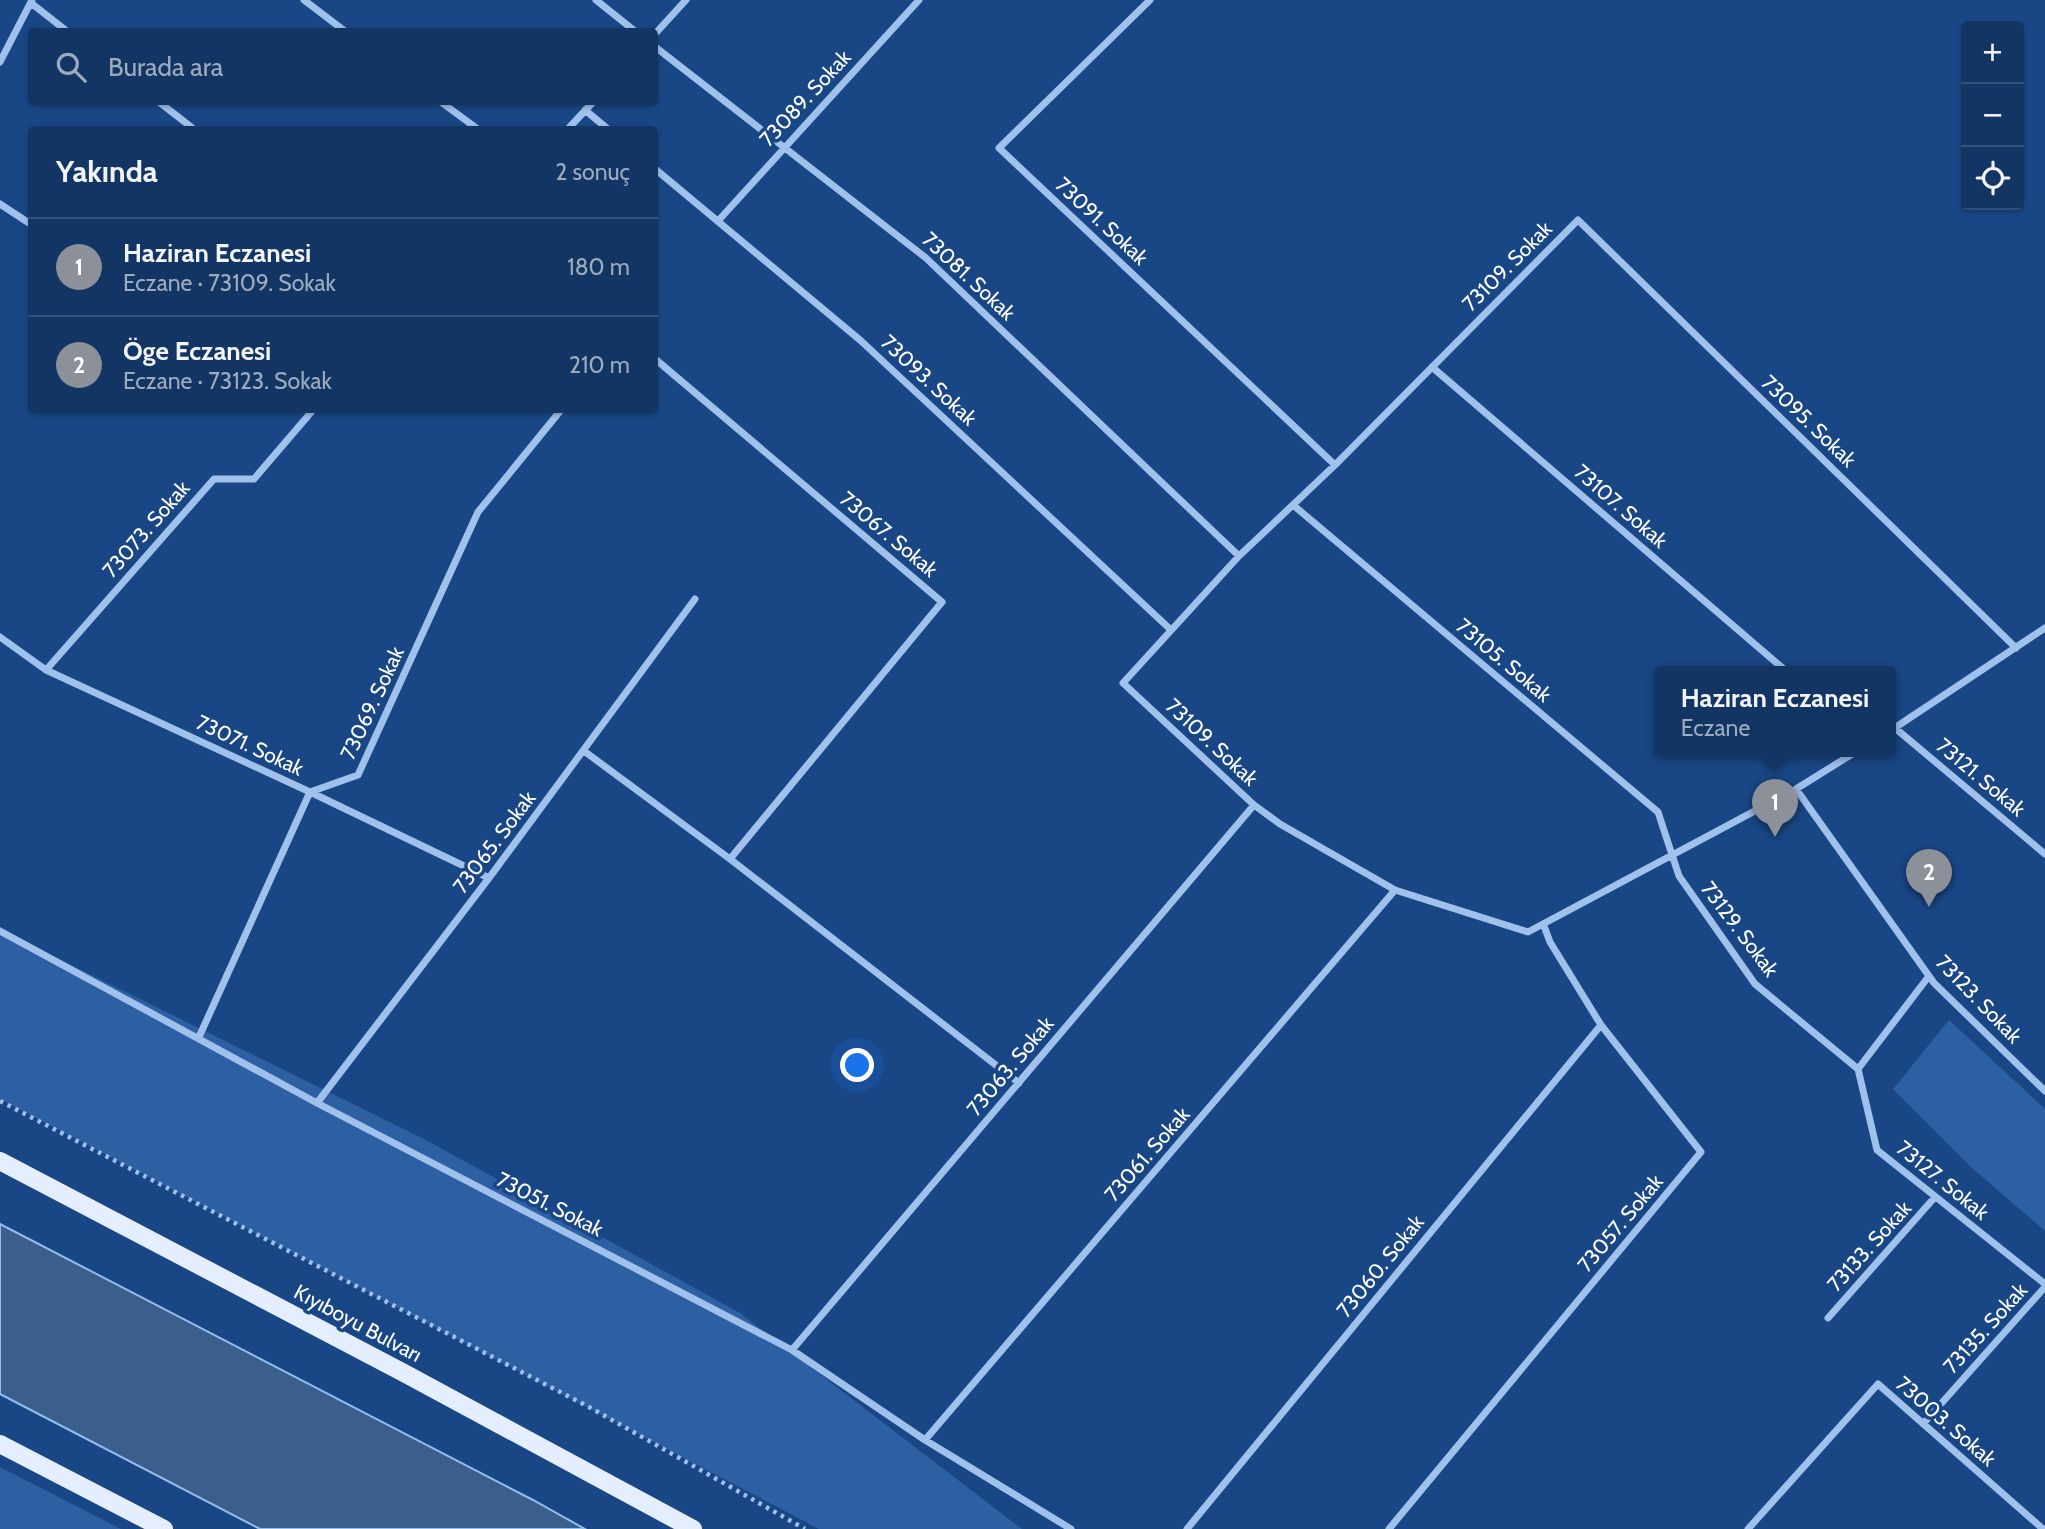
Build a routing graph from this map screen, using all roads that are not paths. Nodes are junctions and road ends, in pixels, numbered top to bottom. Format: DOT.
graph roads {
  1 [pos="304,0"];
  2 [pos="596,0"];
  3 [pos="686,0"];
  4 [pos="919,0"];
  5 [pos="1150,0"];
  6 [pos="32,1"];
  7 [pos="63,28"];
  8 [pos="341,28"];
  9 [pos="631,28"];
  10 [pos="658,31"];
  11 [pos="658,49"];
  12 [pos="0,62"];
  13 [pos="163,105"];
  14 [pos="445,105"];
  15 [pos="590,105"];
  16 [pos="585,110"];
  17 [pos="190,126"];
  18 [pos="473,126"];
  19 [pos="571,126"];
  20 [pos="604,126"];
  21 [pos="784,147"];
  22 [pos="658,171"];
  23 [pos="0,204"];
  24 [pos="1578,220"];
  25 [pos="718,221"];
  26 [pos="28,222"];
  27 [pos="658,361"];
  28 [pos="1433,367"];
  29 [pos="307,413"];
  30 [pos="559,413"];
  31 [pos="1335,465"];
  32 [pos="1293,505"];
  33 [pos="1238,556"];
  34 [pos="695,599"];
  35 [pos="2045,628"];
  36 [pos="1170,629"];
  37 [pos="0,637"];
  38 [pos="2016,648"];
  39 [pos="1780,666"];
  40 [pos="46,670"];
  41 [pos="1896,727"];
  42 [pos="1896,731"];
  43 [pos="583,751"];
  44 [pos="1847,757"];
  45 [pos="1796,789"];
  46 [pos="310,792"];
  47 [pos="1254,805"];
  48 [pos="2045,854"];
  49 [pos="1673,855"];
  50 [pos="730,859"];
  51 [pos="489,878"];
  52 [pos="1395,890"];
  53 [pos="1544,926"];
  54 [pos="0,931"];
  55 [pos="1929,976"];
  56 [pos="1601,1025"];
  57 [pos="199,1037"];
  58 [pos="1858,1069"];
  59 [pos="1019,1083"];
  60 [pos="2045,1091"];
  61 [pos="317,1103"];
  62 [pos="0,1161"];
  63 [pos="1936,1197"];
  64 [pos="2045,1286"];
  65 [pos="1828,1318"];
  66 [pos="792,1350"];
  67 [pos="1923,1424"];
  68 [pos="925,1440"];
  69 [pos="0,1444"];
  70 [pos="164,1529"];
  71 [pos="693,1529"];
  72 [pos="1071,1529"];
  73 [pos="1187,1529"];
  74 [pos="1390,1529"];
  75 [pos="1748,1529"];
  76 [pos="2043,1529"];
  1 -- 8 [label="street"];
  2 -- 9 [label="street"];
  3 -- 10 [label="street"];
  4 -- 21 [label="street, 73089. Sokak"];
  5 -- 31 [label="street, 73091. Sokak"];
  6 -- 7 [label="street"];
  6 -- 12 [label="street"];
  11 -- 21 [label="street, 73081. Sokak"];
  13 -- 17 [label="street"];
  14 -- 18 [label="street"];
  15 -- 16 [label="street"];
  16 -- 19 [label="street"];
  16 -- 20 [label="street"];
  21 -- 25 [label="street, 73089. Sokak"];
  21 -- 33 [label="street, 73081. Sokak"];
  22 -- 25 [label="street, 73093. Sokak"];
  23 -- 26 [label="street"];
  24 -- 28 [label="street, 73109. Sokak"];
  24 -- 38 [label="street, 73095. Sokak"];
  25 -- 36 [label="street, 73093. Sokak"];
  27 -- 50 [label="street, 73067. Sokak"];
  28 -- 31 [label="street, 73109. Sokak"];
  28 -- 39 [label="street, 73107. Sokak"];
  29 -- 40 [label="street, 73073. Sokak"];
  30 -- 46 [label="street, 73069. Sokak"];
  31 -- 32 [label="street, 73109. Sokak"];
  32 -- 33 [label="street, 73109. Sokak"];
  32 -- 49 [label="street, 73105. Sokak"];
  33 -- 36 [label="street, 73109. Sokak"];
  34 -- 43 [label="street, 73065. Sokak"];
  35 -- 38 [label="street"];
  36 -- 47 [label="street, 73109. Sokak"];
  37 -- 40 [label="street, 73071. Sokak"];
  38 -- 41 [label="street"];
  40 -- 46 [label="street, 73071. Sokak"];
  42 -- 48 [label="street, 73121. Sokak"];
  43 -- 50 [label="street"];
  43 -- 51 [label="street, 73065. Sokak"];
  44 -- 45 [label="street, 73109. Sokak"];
  45 -- 49 [label="street, 73109. Sokak"];
  45 -- 55 [label="street, 73123. Sokak"];
  46 -- 51 [label="street, 73071. Sokak"];
  46 -- 57 [label="street"];
  47 -- 52 [label="street, 73109. Sokak"];
  47 -- 59 [label="street, 73063. Sokak"];
  49 -- 53 [label="street, 73109. Sokak"];
  49 -- 58 [label="street, 73129. Sokak"];
  50 -- 59 [label="street"];
  51 -- 61 [label="street, 73065. Sokak"];
  52 -- 53 [label="street, 73109. Sokak"];
  52 -- 68 [label="street, 73061. Sokak"];
  53 -- 56 [label="street, 73057. Sokak"];
  54 -- 57 [label="street, 73051. Sokak"];
  55 -- 58 [label="street"];
  55 -- 60 [label="street, 73123. Sokak"];
  56 -- 73 [label="street, 73060. Sokak"];
  56 -- 74 [label="street, 73057. Sokak"];
  57 -- 61 [label="street, 73051. Sokak"];
  58 -- 63 [label="street, 73127. Sokak"];
  59 -- 66 [label="street, 73063. Sokak"];
  61 -- 66 [label="street, 73051. Sokak"];
  62 -- 71 [label="main road, Kıyıboyu Bulvarı"];
  63 -- 64 [label="street, 73127. Sokak"];
  63 -- 65 [label="street, 73133. Sokak"];
  64 -- 67 [label="street, 73135. Sokak"];
  66 -- 68 [label="street, 73051. Sokak"];
  67 -- 75 [label="street, 73003. Sokak"];
  67 -- 76 [label="street, 73003. Sokak"];
  68 -- 72 [label="street, 73051. Sokak"];
  69 -- 70 [label="main road"];
}
